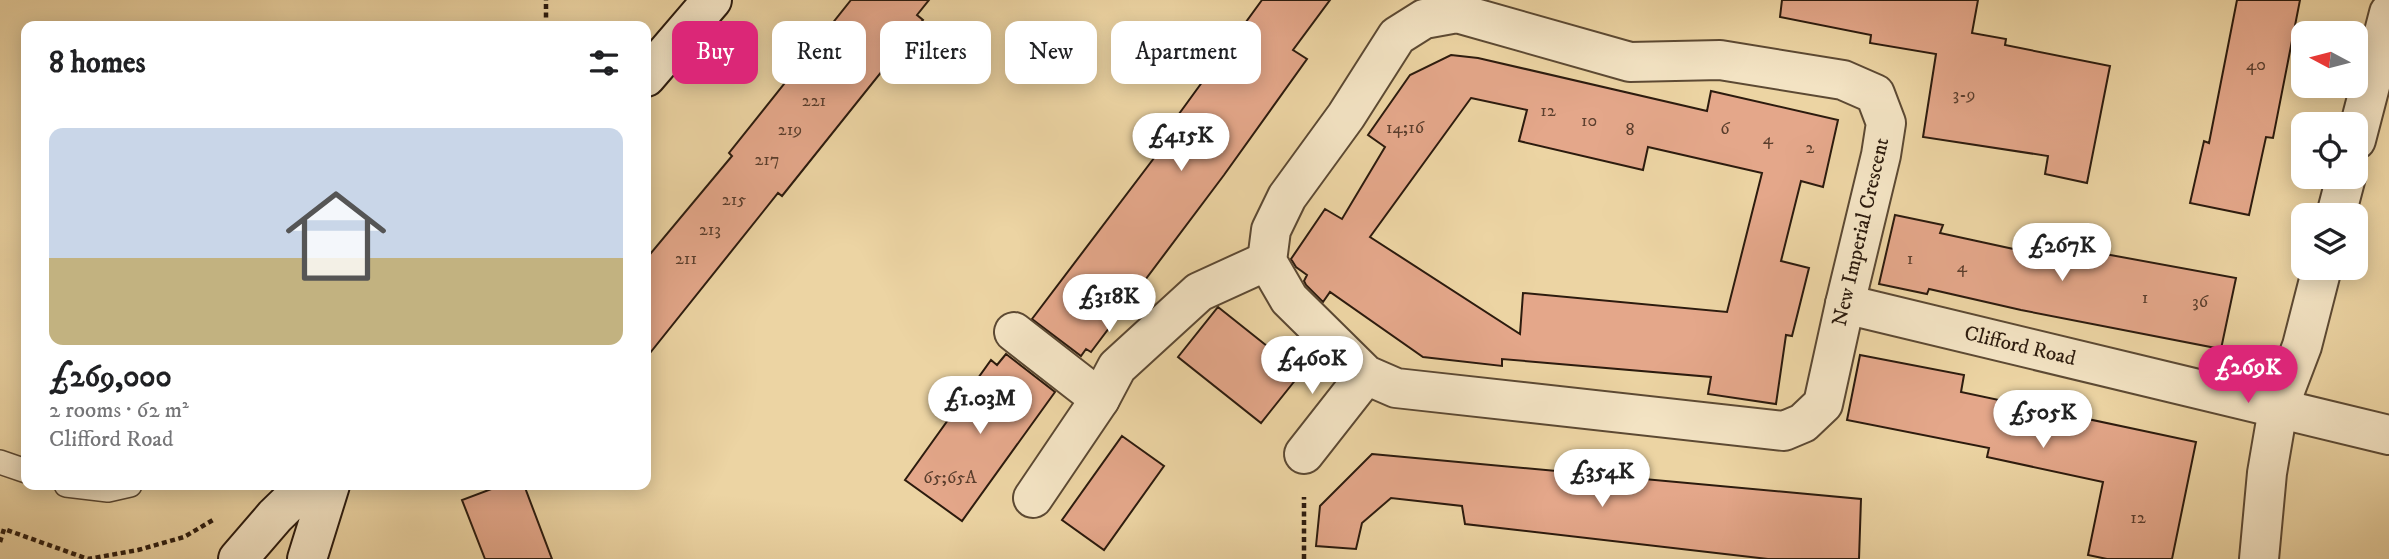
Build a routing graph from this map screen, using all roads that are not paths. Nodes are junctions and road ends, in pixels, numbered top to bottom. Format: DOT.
graph roads {
  1 [pos="712,0"];
  2 [pos="2389,13"];
  3 [pos="651,71"];
  4 [pos="2363,112"];
  5 [pos="1267,261"];
  6 [pos="2319,280"];
  7 [pos="1845,304"];
  8 [pos="1014,332"];
  9 [pos="1366,375"];
  10 [pos="1100,399"];
  11 [pos="2278,409"];
  12 [pos="2389,435"];
  13 [pos="1304,454"];
  14 [pos="0,462"];
  15 [pos="21,469"];
  16 [pos="302,490"];
  17 [pos="328,490"];
  18 [pos="1033,498"];
  19 [pos="238,559"];
  20 [pos="307,559"];
  21 [pos="2259,559"];
  1 -- 3 [label="street"];
  2 -- 4 [label="street"];
  5 -- 7 [label="street, New Imperial Crescent"];
  5 -- 9 [label="street, New Imperial Crescent"];
  5 -- 10 [label="street"];
  6 -- 11 [label="street"];
  7 -- 9 [label="street, New Imperial Crescent"];
  7 -- 11 [label="street, Clifford Road"];
  8 -- 10 [label="street"];
  9 -- 13 [label="street"];
  10 -- 18 [label="street"];
  11 -- 12 [label="street, Clifford Road"];
  11 -- 21 [label="street"];
  14 -- 15 [label="lane"];
  16 -- 19 [label="street"];
  17 -- 20 [label="street"];
}
